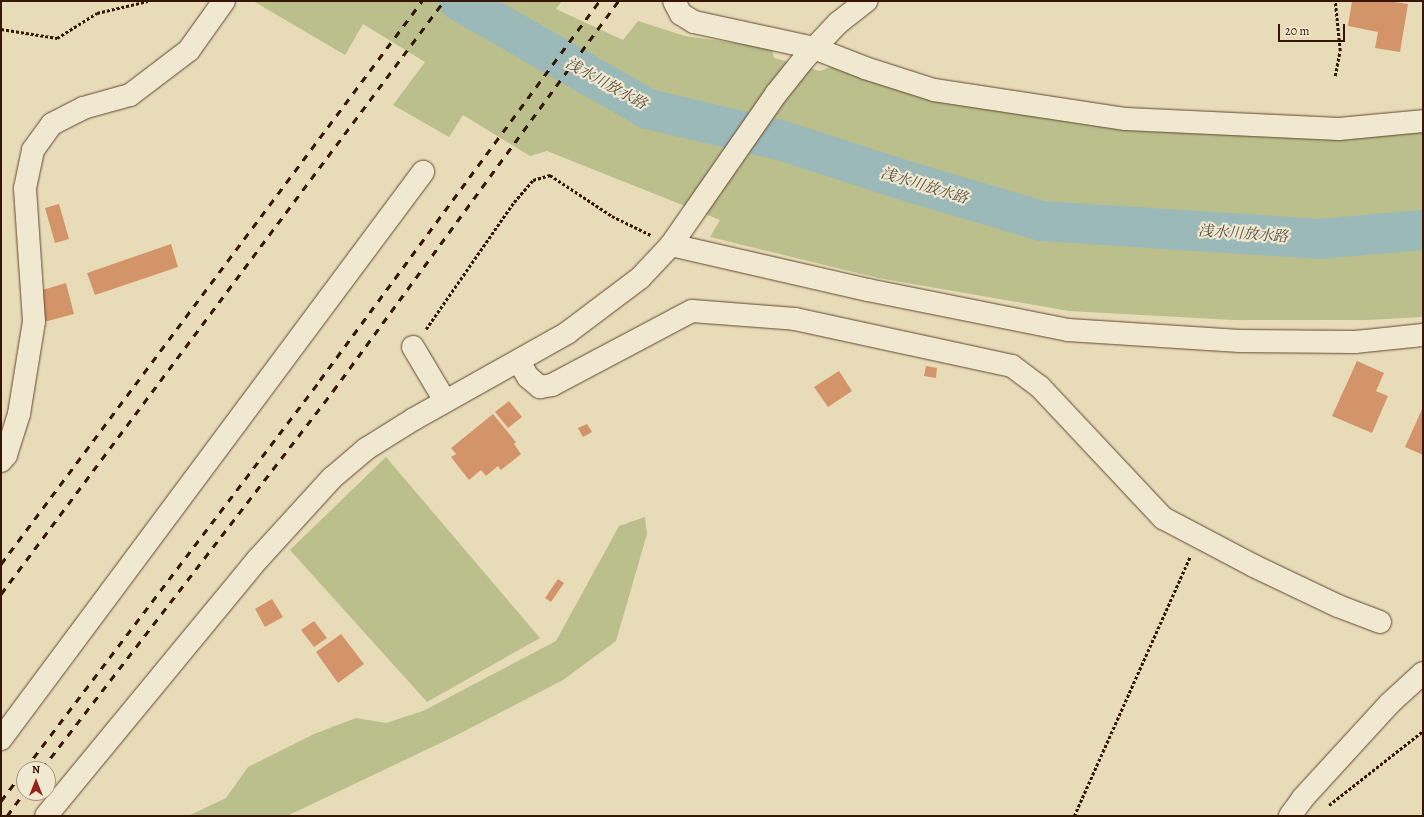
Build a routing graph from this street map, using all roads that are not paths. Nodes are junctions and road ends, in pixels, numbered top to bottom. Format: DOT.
graph roads {
  1 [pos="674,1"];
  2 [pos="866,1"];
  3 [pos="222,2"];
  4 [pos="809,53"];
  5 [pos="1423,121"];
  6 [pos="424,172"];
  7 [pos="671,245"];
  8 [pos="1423,335"];
  9 [pos="413,347"];
  10 [pos="519,362"];
  11 [pos="445,401"];
  12 [pos="1,461"];
  13 [pos="1380,622"];
  14 [pos="1423,673"];
  15 [pos="1,739"];
  16 [pos="46,816"];
  17 [pos="1290,816"];
  1 -- 4 [label="street"];
  2 -- 4 [label="street"];
  3 -- 12 [label="street"];
  4 -- 5 [label="street"];
  4 -- 7 [label="street"];
  6 -- 15 [label="street"];
  7 -- 8 [label="street"];
  7 -- 10 [label="street"];
  9 -- 11 [label="street"];
  10 -- 11 [label="street"];
  10 -- 13 [label="street"];
  11 -- 16 [label="street"];
  14 -- 17 [label="street"];
}
